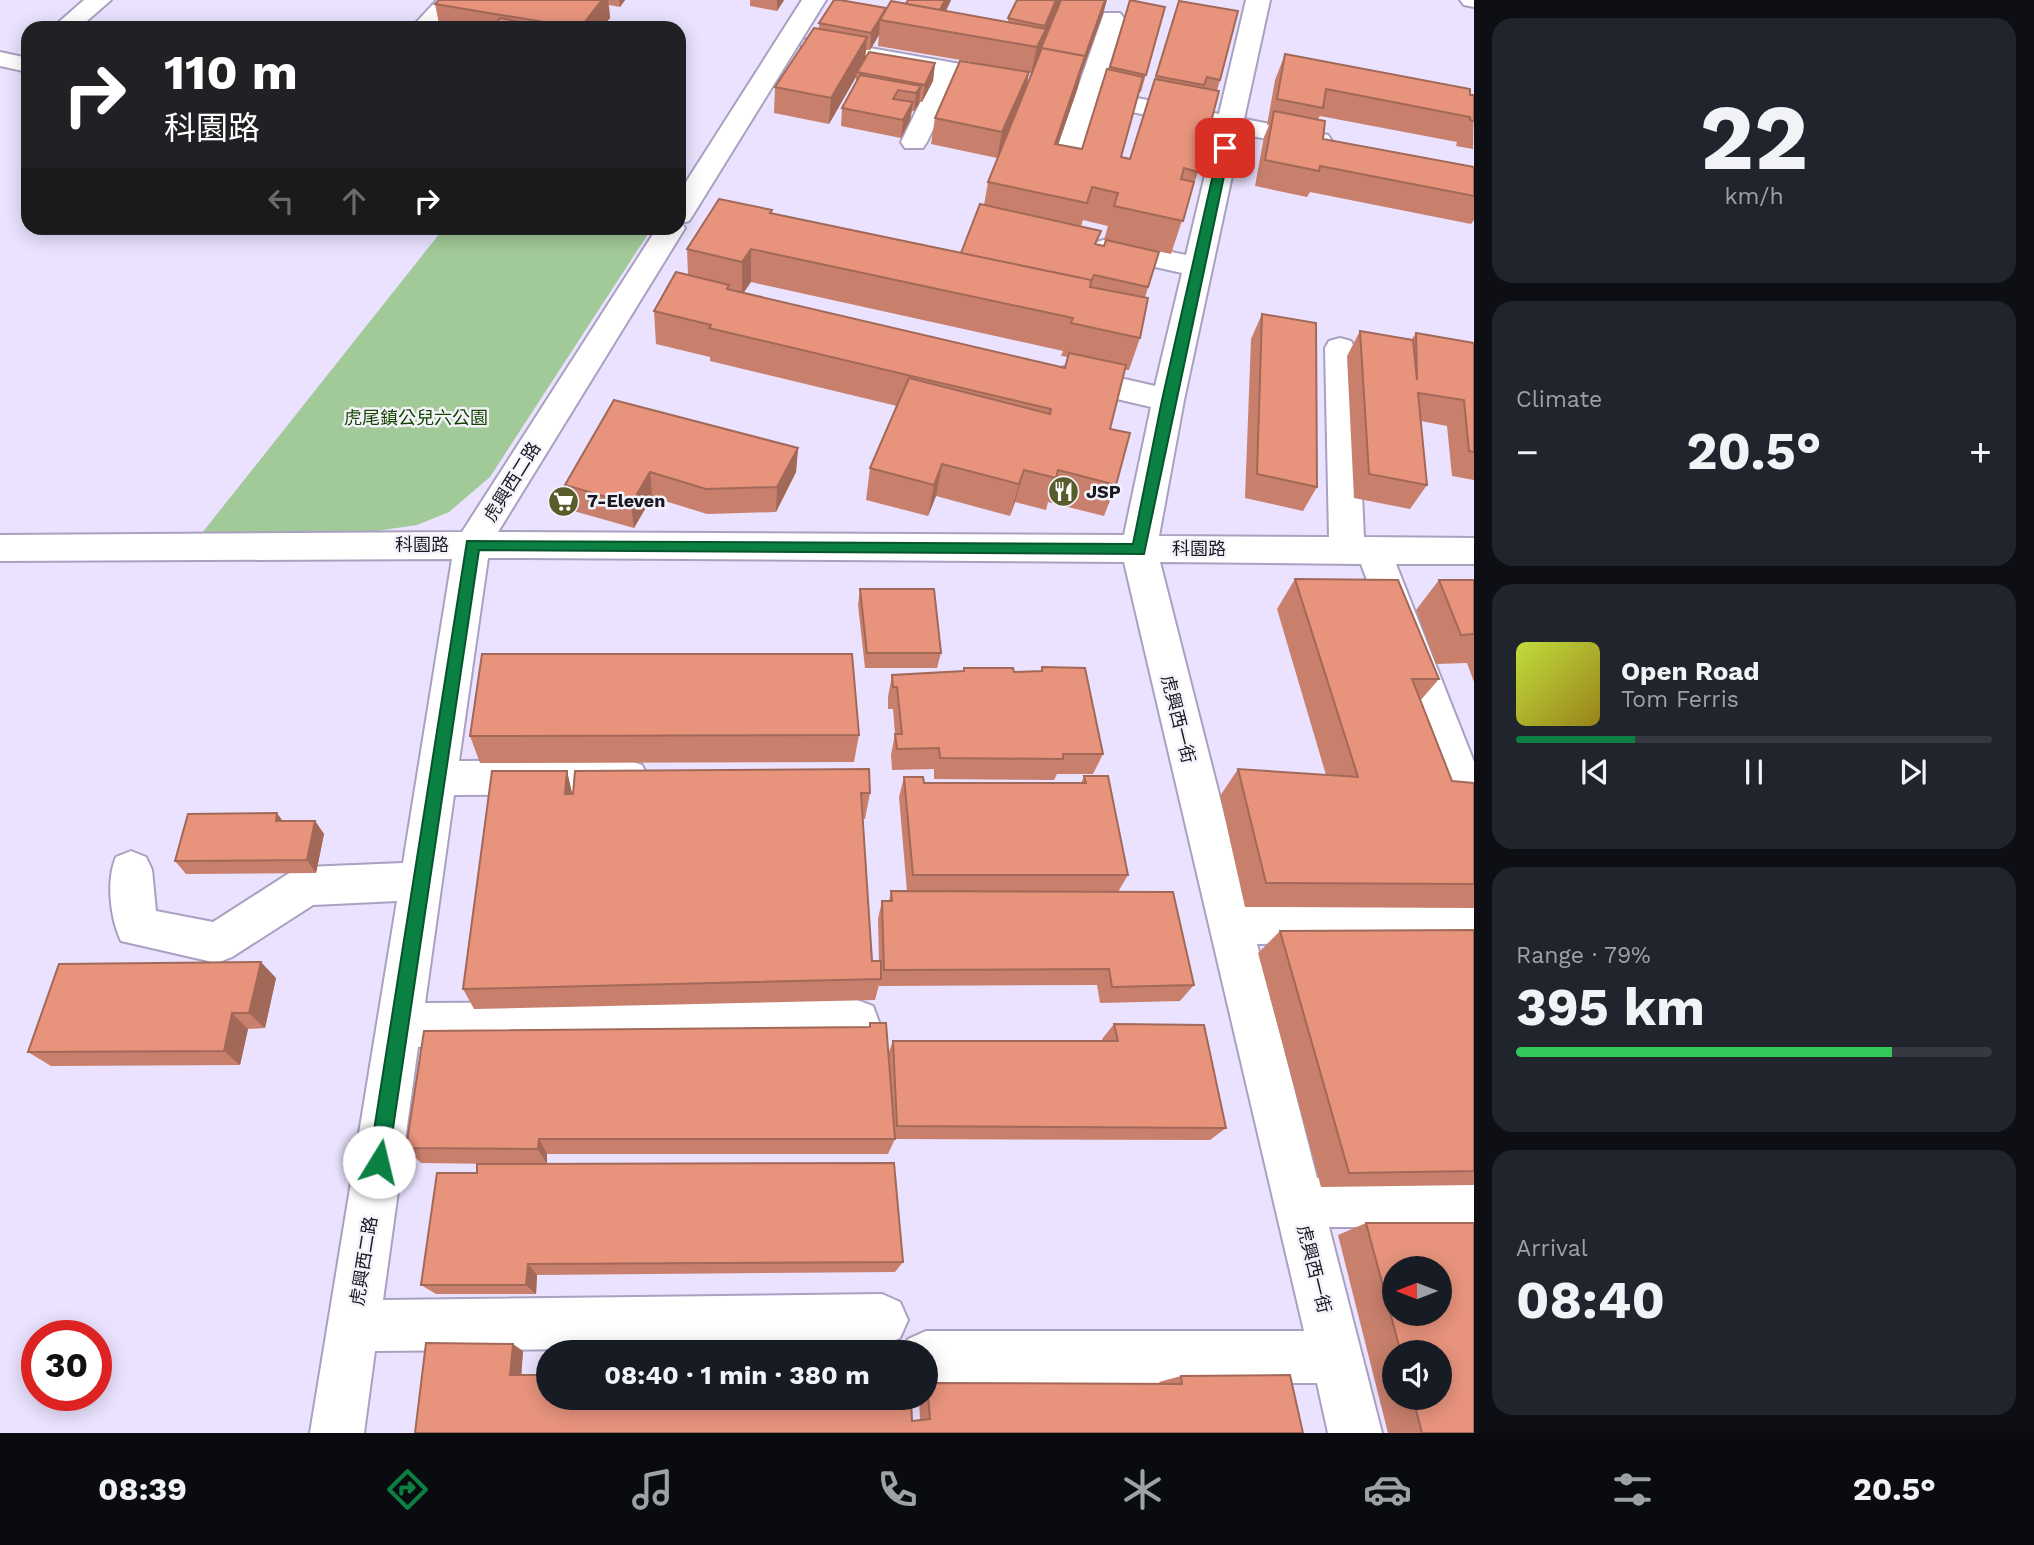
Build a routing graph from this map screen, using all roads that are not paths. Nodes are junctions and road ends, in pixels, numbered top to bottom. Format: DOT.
graph roads {
  1 [pos="99,0"];
  2 [pos="450,0"];
  3 [pos="814,0"];
  4 [pos="1258,0"];
  5 [pos="1112,18"];
  6 [pos="73,21"];
  7 [pos="430,21"];
  8 [pos="788,41"];
  9 [pos="949,70"];
  10 [pos="1028,85"];
  11 [pos="1087,96"];
  12 [pos="1230,124"];
  13 [pos="914,142"];
  14 [pos="1341,145"];
  15 [pos="1060,179"];
  16 [pos="686,202"];
  17 [pos="671,235"];
  18 [pos="1082,243"];
  19 [pos="1198,267"];
  20 [pos="1340,348"];
  21 [pos="1046,372"];
  22 [pos="1168,400"];
  23 [pos="472,545"];
  24 [pos="0,548"];
  25 [pos="1360,549"];
  26 [pos="1139,550"];
  27 [pos="1474,551"];
  28 [pos="670,776"];
  29 [pos="437,778"];
  30 [pos="1469,801"];
  31 [pos="131,870"];
  32 [pos="421,881"];
  33 [pos="1474,922"];
  34 [pos="1229,924"];
  35 [pos="857,1023"];
  36 [pos="399,1025"];
  37 [pos="1298,1202"];
  38 [pos="1474,1203"];
  39 [pos="882,1320"];
  40 [pos="354,1326"];
  41 [pos="938,1357"];
  42 [pos="1336,1357"];
  43 [pos="337,1433"];
  44 [pos="1355,1433"];
  1 -- 6 [label="street"];
  2 -- 7 [label="street"];
  3 -- 8 [label="street, 虎興西二路"];
  4 -- 12 [label="street, 虎興西一街"];
  5 -- 11 [label="street"];
  8 -- 9 [label="street"];
  8 -- 16 [label="street, 虎興西二路"];
  9 -- 10 [label="street"];
  9 -- 13 [label="street"];
  11 -- 12 [label="street"];
  11 -- 15 [label="street"];
  12 -- 14 [label="street"];
  12 -- 19 [label="street, 虎興西一街"];
  17 -- 23 [label="street, 虎興西二路"];
  18 -- 19 [label="street"];
  19 -- 22 [label="street, 虎興西一街"];
  20 -- 25 [label="street"];
  21 -- 22 [label="street"];
  22 -- 26 [label="street, 虎興西一街"];
  23 -- 24 [label="street, 科園路"];
  23 -- 26 [label="street, 科園路"];
  23 -- 29 [label="street, 虎興西二路"];
  25 -- 26 [label="street, 科園路"];
  25 -- 27 [label="street, 科園路"];
  25 -- 30 [label="street"];
  26 -- 34 [label="street, 虎興西一街"];
  28 -- 29 [label="street"];
  29 -- 32 [label="street, 虎興西二路"];
  31 -- 32 [label="street"];
  32 -- 36 [label="street, 虎興西二路"];
  33 -- 34 [label="street"];
  34 -- 37 [label="street, 虎興西一街"];
  35 -- 36 [label="street"];
  36 -- 40 [label="street, 虎興西二路"];
  37 -- 38 [label="street"];
  37 -- 42 [label="street, 虎興西一街"];
  39 -- 40 [label="street"];
  40 -- 43 [label="street, 虎興西二路"];
  41 -- 42 [label="street"];
  42 -- 44 [label="street, 虎興西一街"];
}
